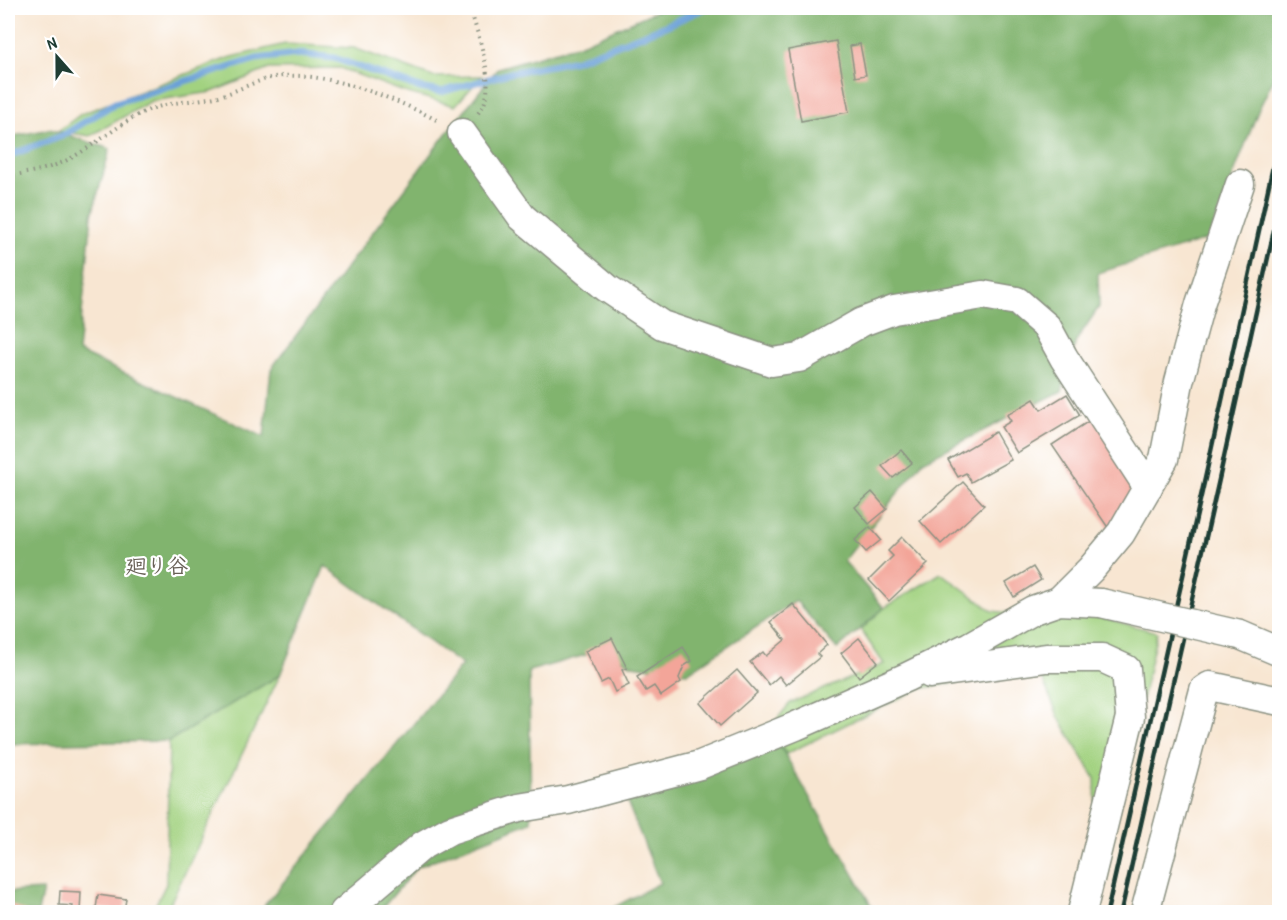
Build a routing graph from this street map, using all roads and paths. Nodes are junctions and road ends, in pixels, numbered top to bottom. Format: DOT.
graph roads {
  1 [pos="470,8"];
  2 [pos="462,133"];
  3 [pos="8,176"];
  4 [pos="1240,184"];
  5 [pos="1148,487"];
  6 [pos="1059,601"];
  7 [pos="1280,652"];
  8 [pos="907,676"];
  9 [pos="1280,701"];
  10 [pos="344,912"];
  11 [pos="1082,912"];
  12 [pos="1145,912"];
  1 -- 2 [label="path"];
  2 -- 3 [label="path"];
  2 -- 5 [label="street"];
  4 -- 5 [label="street"];
  5 -- 6 [label="street"];
  6 -- 7 [label="street, bridge"];
  6 -- 8 [label="street"];
  8 -- 10 [label="street"];
  8 -- 11 [label="street"];
  9 -- 12 [label="street"];
}
